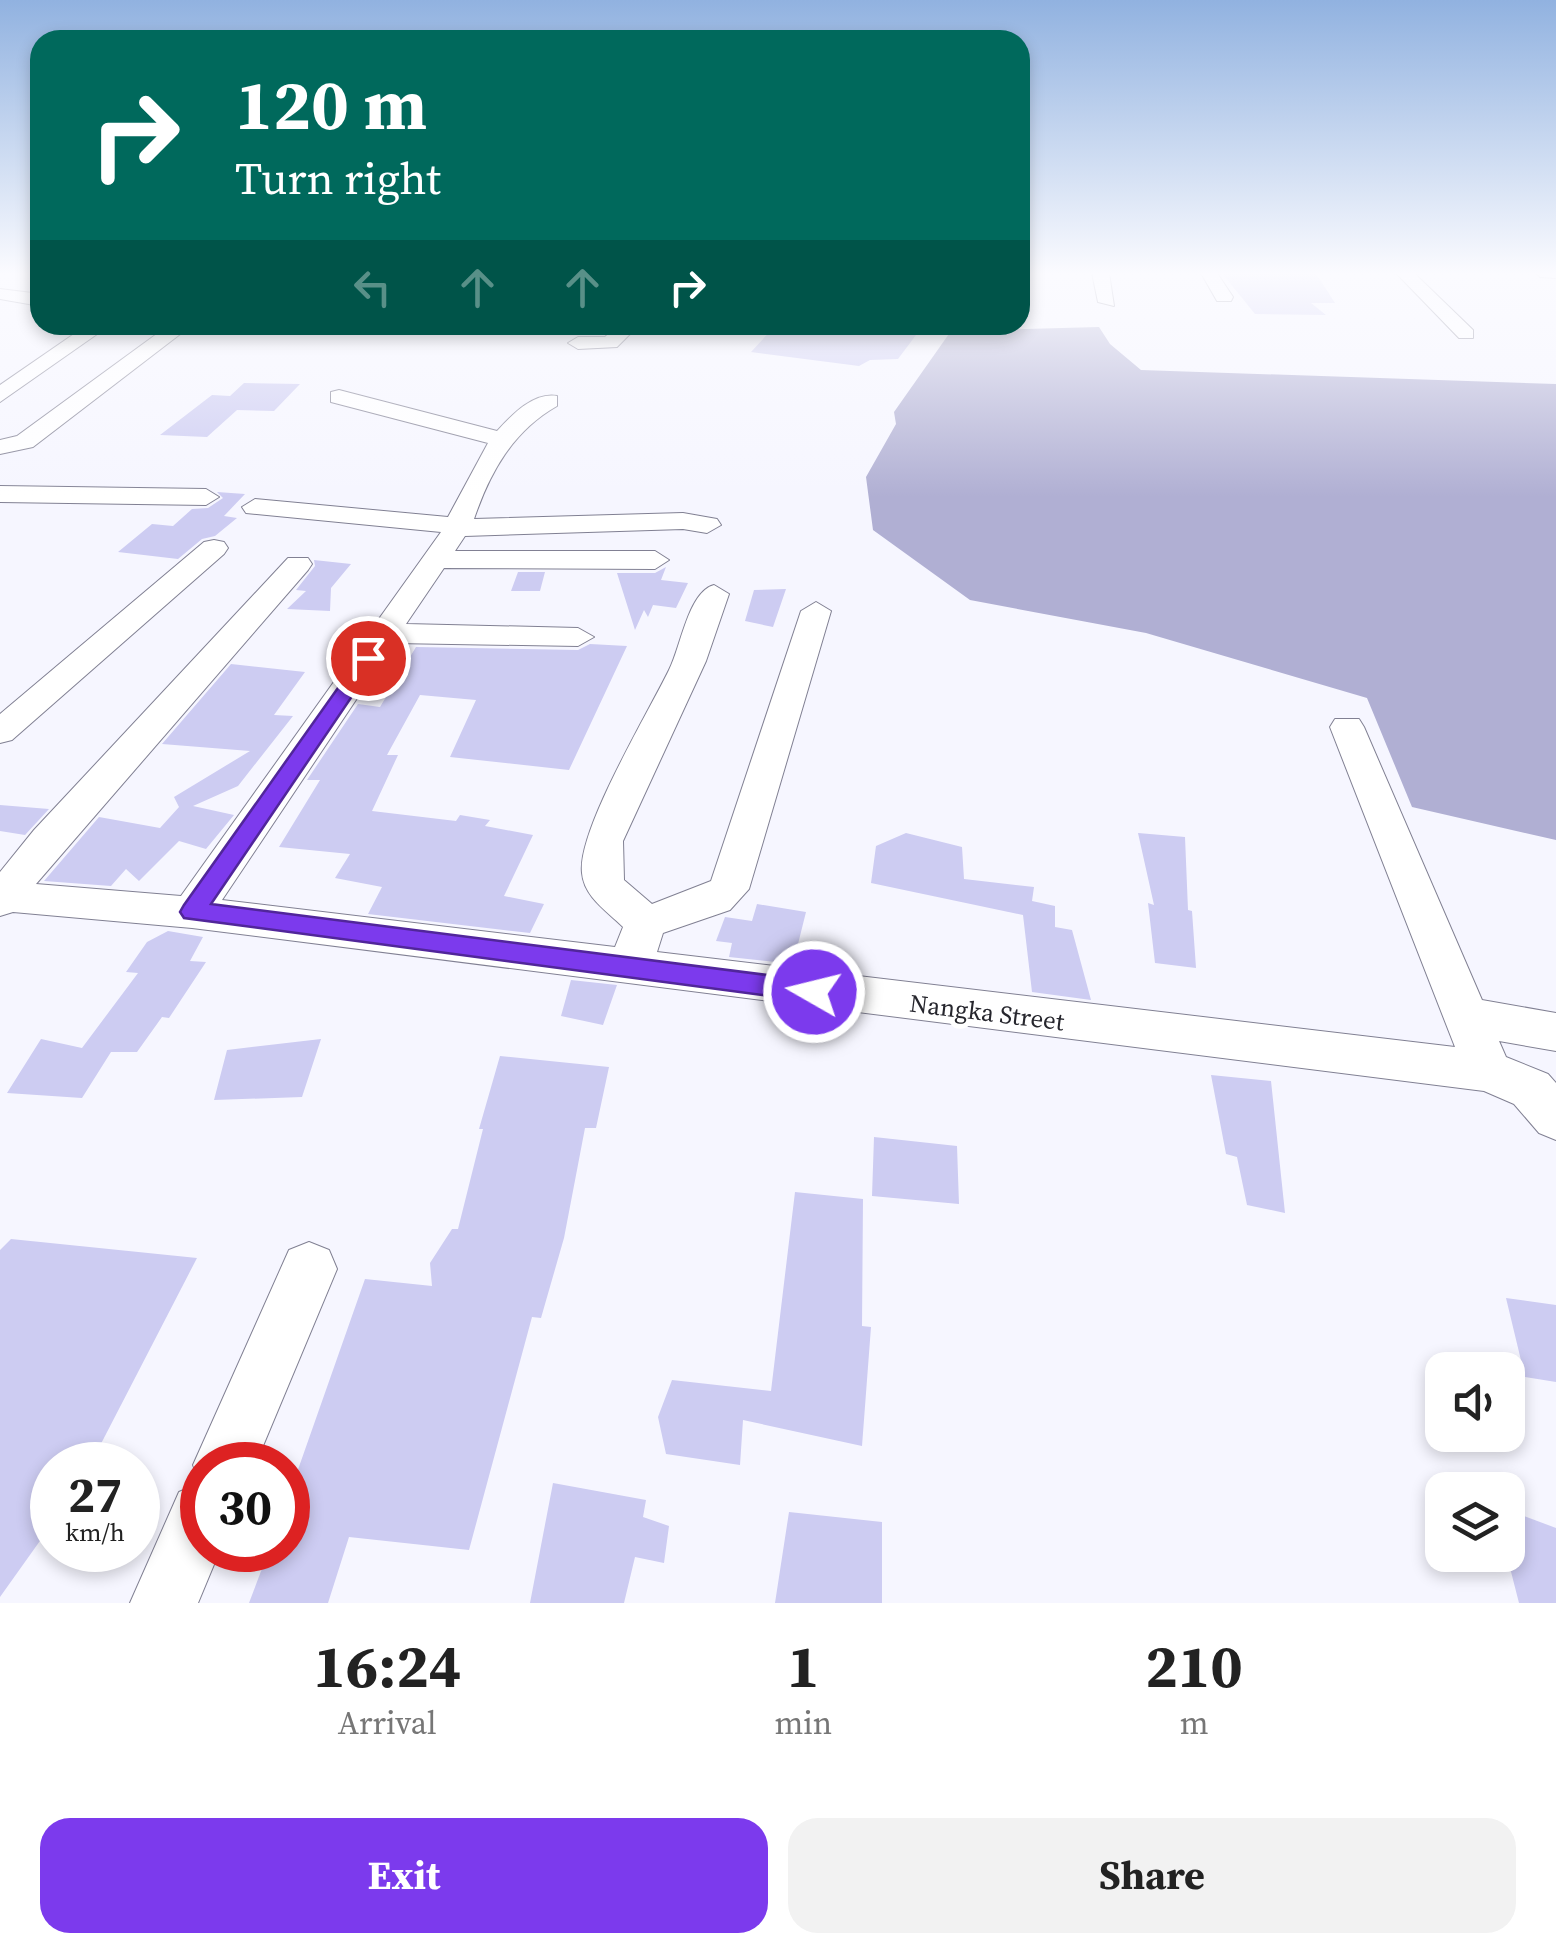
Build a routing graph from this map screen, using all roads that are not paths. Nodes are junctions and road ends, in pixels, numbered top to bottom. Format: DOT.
graph roads {
  1 [pos="67,348"];
  2 [pos="151,348"];
  3 [pos="0,395"];
  4 [pos="339,397"];
  5 [pos="549,401"];
  6 [pos="505,440"];
  7 [pos="0,447"];
  8 [pos="0,494"];
  9 [pos="206,497"];
  10 [pos="256,506"];
  11 [pos="707,524"];
  12 [pos="457,528"];
  13 [pos="214,548"];
  14 [pos="436,559"];
  15 [pos="655,560"];
  16 [pos="298,564"];
  17 [pos="714,594"];
  18 [pos="816,611"];
  19 [pos="385,633"];
  20 [pos="578,637"];
  21 [pos="1347,728"];
  22 [pos="0,732"];
  23 [pos="2,898"];
  24 [pos="192,912"];
  25 [pos="645,924"];
  26 [pos="630,966"];
  27 [pos="1465,1016"];
  28 [pos="1556,1032"];
  29 [pos="1488,1071"];
  30 [pos="1552,1111"];
  31 [pos="309,1270"];
  32 [pos="234,1442"];
  33 [pos="180,1566"];
  34 [pos="164,1603"];
  1 -- 3 [label="street"];
  2 -- 7 [label="street"];
  4 -- 6 [label="street"];
  5 -- 6 [label="street"];
  6 -- 12 [label="street"];
  8 -- 9 [label="street"];
  10 -- 12 [label="street"];
  11 -- 12 [label="street"];
  12 -- 14 [label="street"];
  13 -- 22 [label="street"];
  14 -- 15 [label="street"];
  14 -- 19 [label="street"];
  16 -- 23 [label="street"];
  17 -- 25 [label="street"];
  18 -- 25 [label="street"];
  19 -- 20 [label="street"];
  19 -- 24 [label="street"];
  21 -- 27 [label="street"];
  23 -- 24 [label="street, Nangka Street"];
  24 -- 26 [label="street, Nangka Street"];
  25 -- 26 [label="street"];
  26 -- 29 [label="street, Nangka Street"];
  27 -- 28 [label="street"];
  27 -- 29 [label="street"];
  29 -- 30 [label="street, Nangka Street"];
  31 -- 32 [label="street"];
  33 -- 34 [label="street"];
}
